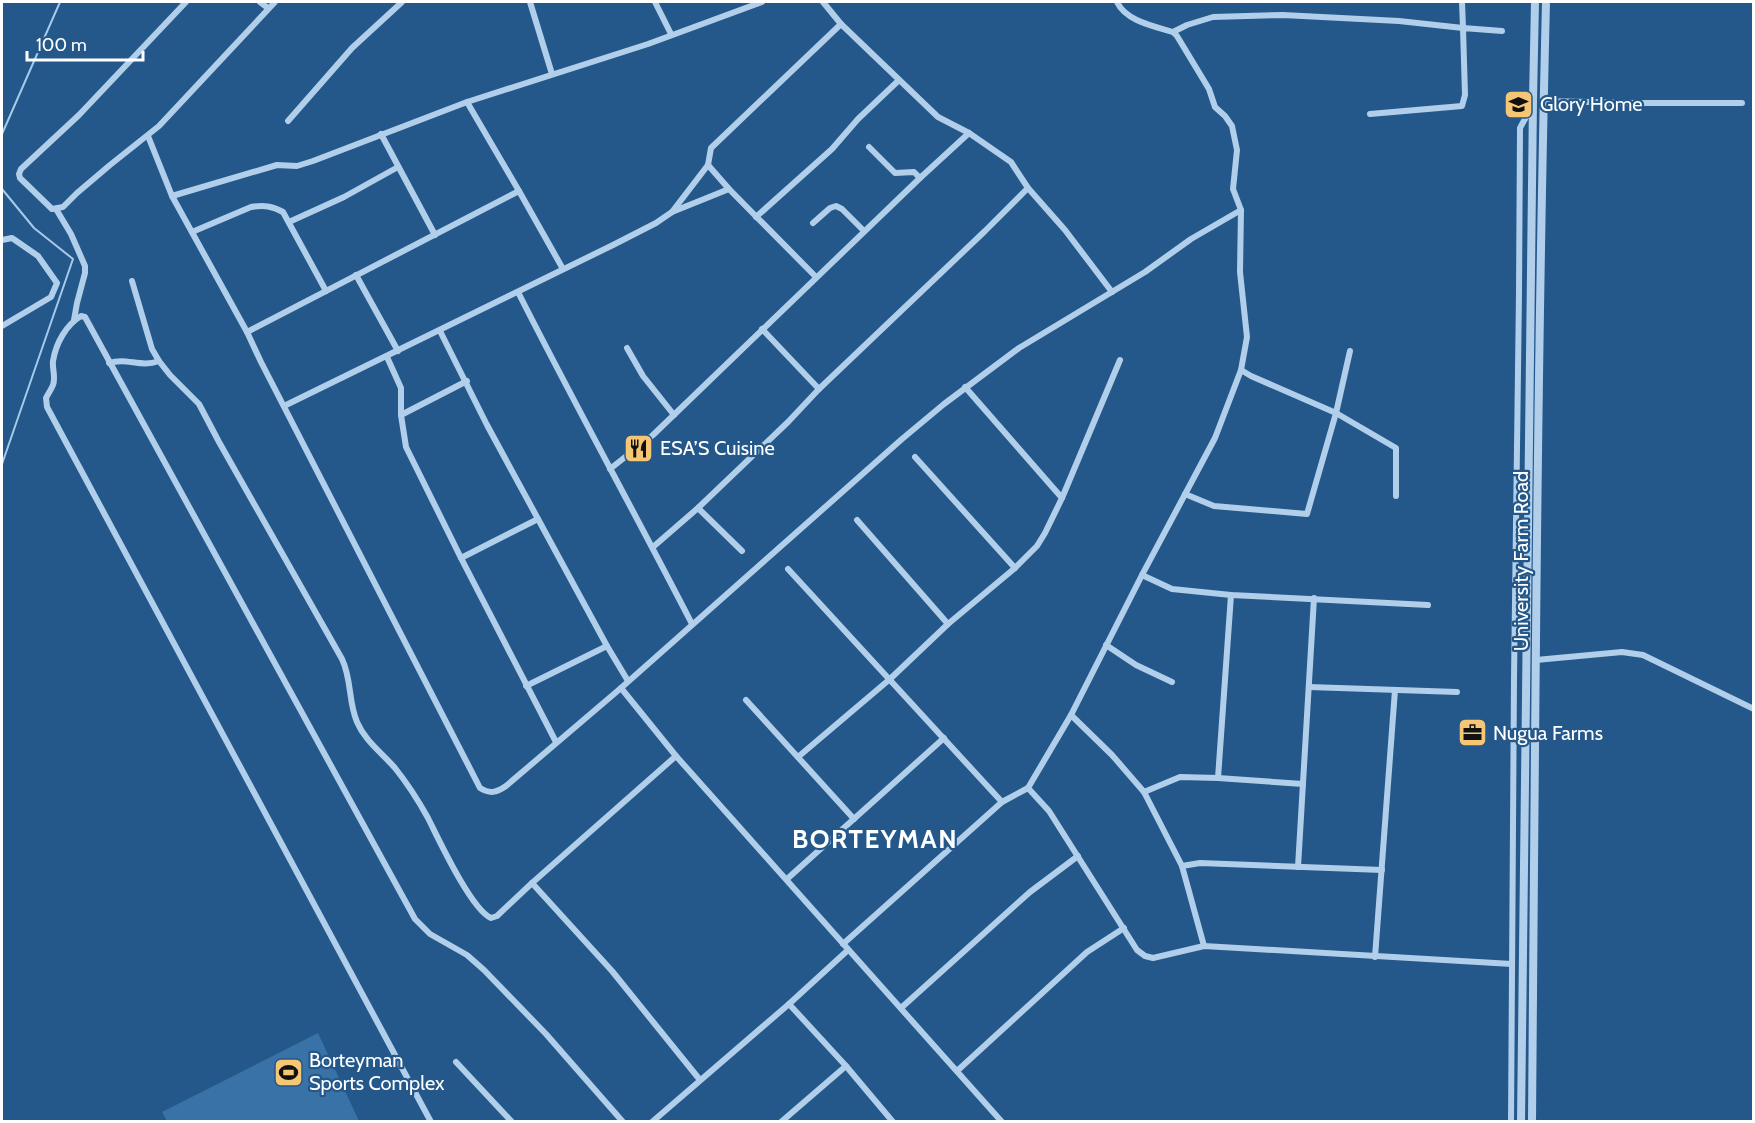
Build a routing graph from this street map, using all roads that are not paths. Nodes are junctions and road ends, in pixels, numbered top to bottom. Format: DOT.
graph roads {
  1 [pos="186,2"];
  2 [pos="260,2"];
  3 [pos="274,2"];
  4 [pos="402,2"];
  5 [pos="530,2"];
  6 [pos="655,2"];
  7 [pos="762,2"];
  8 [pos="823,2"];
  9 [pos="1117,2"];
  10 [pos="1462,2"];
  11 [pos="1535,2"];
  12 [pos="1546,2"];
  13 [pos="742,4"];
  14 [pos="268,8"];
  15 [pos="841,24"];
  16 [pos="1462,28"];
  17 [pos="1502,31"];
  18 [pos="1173,32"];
  19 [pos="671,34"];
  20 [pos="552,74"];
  21 [pos="898,81"];
  22 [pos="1544,101"];
  23 [pos="467,102"];
  24 [pos="1742,103"];
  25 [pos="1533,105"];
  26 [pos="1371,114"];
  27 [pos="288,121"];
  28 [pos="969,132"];
  29 [pos="381,134"];
  30 [pos="148,136"];
  31 [pos="870,147"];
  32 [pos="708,165"];
  33 [pos="398,167"];
  34 [pos="920,178"];
  35 [pos="1028,188"];
  36 [pos="729,189"];
  37 [pos="519,191"];
  38 [pos="172,196"];
  39 [pos="56,209"];
  40 [pos="1241,210"];
  41 [pos="672,212"];
  42 [pos="756,217"];
  43 [pos="290,222"];
  44 [pos="813,223"];
  45 [pos="864,231"];
  46 [pos="192,232"];
  47 [pos="435,235"];
  48 [pos="2,240"];
  49 [pos="563,269"];
  50 [pos="356,275"];
  51 [pos="816,277"];
  52 [pos="132,281"];
  53 [pos="326,291"];
  54 [pos="518,292"];
  55 [pos="1112,292"];
  56 [pos="74,320"];
  57 [pos="2,326"];
  58 [pos="762,329"];
  59 [pos="440,331"];
  60 [pos="247,332"];
  61 [pos="627,348"];
  62 [pos="398,351"];
  63 [pos="1350,351"];
  64 [pos="387,357"];
  65 [pos="1120,360"];
  66 [pos="159,361"];
  67 [pos="109,363"];
  68 [pos="1241,370"];
  69 [pos="467,381"];
  70 [pos="965,387"];
  71 [pos="819,389"];
  72 [pos="284,406"];
  73 [pos="1336,413"];
  74 [pos="674,415"];
  75 [pos="401,416"];
  76 [pos="915,457"];
  77 [pos="610,469"];
  78 [pos="1185,494"];
  79 [pos="1396,496"];
  80 [pos="1062,498"];
  81 [pos="698,508"];
  82 [pos="538,519"];
  83 [pos="857,520"];
  84 [pos="653,547"];
  85 [pos="742,551"];
  86 [pos="461,558"];
  87 [pos="1015,568"];
  88 [pos="788,569"];
  89 [pos="1142,575"];
  90 [pos="1231,595"];
  91 [pos="1314,598"];
  92 [pos="1428,605"];
  93 [pos="692,624"];
  94 [pos="948,624"];
  95 [pos="1107,645"];
  96 [pos="607,646"];
  97 [pos="1536,660"];
  98 [pos="890,679"];
  99 [pos="628,681"];
  100 [pos="1172,682"];
  101 [pos="526,686"];
  102 [pos="1309,687"];
  103 [pos="621,688"];
  104 [pos="1395,690"];
  105 [pos="1457,692"];
  106 [pos="746,700"];
  107 [pos="1754,709"];
  108 [pos="1071,715"];
  109 [pos="944,738"];
  110 [pos="556,742"];
  111 [pos="676,756"];
  112 [pos="798,757"];
  113 [pos="1218,778"];
  114 [pos="1303,784"];
  115 [pos="1028,788"];
  116 [pos="1144,792"];
  117 [pos="1002,802"];
  118 [pos="854,819"];
  119 [pos="1078,856"];
  120 [pos="1182,866"];
  121 [pos="1298,867"];
  122 [pos="1382,870"];
  123 [pos="787,879"];
  124 [pos="532,883"];
  125 [pos="1124,928"];
  126 [pos="1204,946"];
  127 [pos="846,947"];
  128 [pos="1375,957"];
  129 [pos="1512,964"];
  130 [pos="789,1004"];
  131 [pos="901,1008"];
  132 [pos="456,1062"];
  133 [pos="846,1066"];
  134 [pos="957,1071"];
  135 [pos="700,1080"];
  136 [pos="431,1122"];
  137 [pos="512,1122"];
  138 [pos="623,1122"];
  139 [pos="652,1122"];
  140 [pos="781,1122"];
  141 [pos="892,1122"];
  142 [pos="1002,1122"];
  143 [pos="1511,1122"];
  144 [pos="1521,1122"];
  145 [pos="1532,1122"];
  1 -- 39 [label="street"];
  2 -- 14 [label="street"];
  3 -- 14 [label="street"];
  4 -- 27 [label="street"];
  5 -- 20 [label="street"];
  6 -- 19 [label="street"];
  7 -- 13 [label="street"];
  8 -- 15 [label="street"];
  9 -- 18 [label="street"];
  10 -- 16 [label="street"];
  11 -- 25 [label="street, University Farm Road"];
  12 -- 22 [label="street, University Farm Road"];
  13 -- 19 [label="street"];
  14 -- 30 [label="street"];
  15 -- 21 [label="street"];
  15 -- 32 [label="street"];
  16 -- 17 [label="street"];
  16 -- 18 [label="street"];
  16 -- 26 [label="street"];
  18 -- 40 [label="street"];
  19 -- 20 [label="street"];
  20 -- 23 [label="street"];
  21 -- 28 [label="street"];
  21 -- 42 [label="street"];
  22 -- 24 [label="street"];
  22 -- 97 [label="street, University Farm Road"];
  23 -- 29 [label="street"];
  23 -- 37 [label="street"];
  25 -- 129 [label="street"];
  25 -- 144 [label="street, University Farm Road"];
  28 -- 34 [label="street"];
  28 -- 35 [label="street"];
  29 -- 33 [label="street"];
  29 -- 38 [label="street"];
  30 -- 38 [label="street"];
  30 -- 39 [label="street"];
  31 -- 34 [label="street"];
  32 -- 36 [label="street"];
  32 -- 41 [label="street"];
  33 -- 43 [label="street"];
  33 -- 47 [label="street"];
  34 -- 45 [label="street"];
  35 -- 55 [label="street"];
  35 -- 71 [label="street"];
  36 -- 41 [label="street"];
  36 -- 42 [label="street"];
  37 -- 47 [label="street"];
  37 -- 49 [label="street"];
  38 -- 46 [label="street"];
  39 -- 56 [label="street"];
  40 -- 55 [label="street"];
  40 -- 68 [label="street"];
  41 -- 49 [label="street"];
  42 -- 51 [label="street"];
  43 -- 46 [label="street"];
  43 -- 53 [label="street"];
  44 -- 45 [label="street"];
  45 -- 51 [label="street"];
  46 -- 60 [label="street"];
  47 -- 50 [label="street"];
  48 -- 57 [label="street"];
  49 -- 54 [label="street"];
  50 -- 53 [label="street"];
  50 -- 62 [label="street"];
  51 -- 58 [label="street"];
  52 -- 66 [label="street"];
  53 -- 60 [label="street"];
  54 -- 59 [label="street"];
  54 -- 77 [label="street"];
  55 -- 70 [label="street"];
  56 -- 67 [label="street"];
  56 -- 136 [label="street"];
  58 -- 71 [label="street"];
  58 -- 74 [label="street"];
  59 -- 62 [label="street"];
  59 -- 69 [label="street"];
  60 -- 72 [label="street"];
  61 -- 74 [label="street"];
  62 -- 64 [label="street"];
  63 -- 73 [label="street"];
  64 -- 72 [label="street"];
  64 -- 75 [label="street"];
  65 -- 80 [label="street"];
  66 -- 67 [label="street"];
  66 -- 124 [label="street"];
  67 -- 138 [label="street"];
  68 -- 73 [label="street"];
  68 -- 78 [label="street"];
  69 -- 75 [label="street"];
  69 -- 82 [label="street"];
  70 -- 80 [label="street"];
  70 -- 93 [label="street"];
  71 -- 81 [label="street"];
  72 -- 110 [label="street"];
  73 -- 78 [label="street"];
  73 -- 79 [label="street"];
  74 -- 77 [label="street"];
  75 -- 86 [label="street"];
  76 -- 87 [label="street"];
  77 -- 84 [label="street"];
  78 -- 89 [label="street"];
  80 -- 87 [label="street"];
  81 -- 84 [label="street"];
  81 -- 85 [label="street"];
  82 -- 86 [label="street"];
  82 -- 96 [label="street"];
  83 -- 94 [label="street"];
  84 -- 93 [label="street"];
  86 -- 101 [label="street"];
  87 -- 94 [label="street"];
  88 -- 98 [label="street"];
  89 -- 90 [label="street"];
  89 -- 95 [label="street"];
  90 -- 91 [label="street"];
  90 -- 113 [label="street"];
  91 -- 92 [label="street"];
  91 -- 102 [label="street"];
  93 -- 99 [label="street"];
  94 -- 98 [label="street"];
  95 -- 100 [label="street"];
  95 -- 108 [label="street"];
  96 -- 99 [label="street"];
  96 -- 101 [label="street"];
  97 -- 107 [label="street"];
  97 -- 145 [label="street, University Farm Road"];
  98 -- 109 [label="street"];
  98 -- 112 [label="street"];
  99 -- 103 [label="street"];
  101 -- 110 [label="street"];
  102 -- 104 [label="street"];
  102 -- 114 [label="street"];
  103 -- 110 [label="street"];
  103 -- 111 [label="street"];
  104 -- 105 [label="street"];
  104 -- 122 [label="street"];
  106 -- 112 [label="street"];
  108 -- 115 [label="street"];
  108 -- 116 [label="street"];
  109 -- 117 [label="street"];
  109 -- 118 [label="street"];
  111 -- 123 [label="street"];
  111 -- 124 [label="street"];
  112 -- 118 [label="street"];
  113 -- 114 [label="street"];
  113 -- 116 [label="street"];
  114 -- 121 [label="street"];
  115 -- 117 [label="street"];
  115 -- 119 [label="street"];
  116 -- 120 [label="street"];
  117 -- 127 [label="street"];
  118 -- 123 [label="street"];
  119 -- 125 [label="street"];
  119 -- 131 [label="street"];
  120 -- 121 [label="street"];
  120 -- 126 [label="street"];
  121 -- 122 [label="street"];
  122 -- 128 [label="street"];
  123 -- 127 [label="street"];
  124 -- 135 [label="street"];
  125 -- 126 [label="street"];
  125 -- 134 [label="street"];
  126 -- 128 [label="street"];
  127 -- 130 [label="street"];
  127 -- 131 [label="street"];
  128 -- 129 [label="street"];
  129 -- 143 [label="street"];
  130 -- 133 [label="street"];
  130 -- 135 [label="street"];
  131 -- 134 [label="street"];
  132 -- 137 [label="street"];
  133 -- 140 [label="street"];
  133 -- 141 [label="street"];
  134 -- 142 [label="street"];
  135 -- 139 [label="street"];
}
